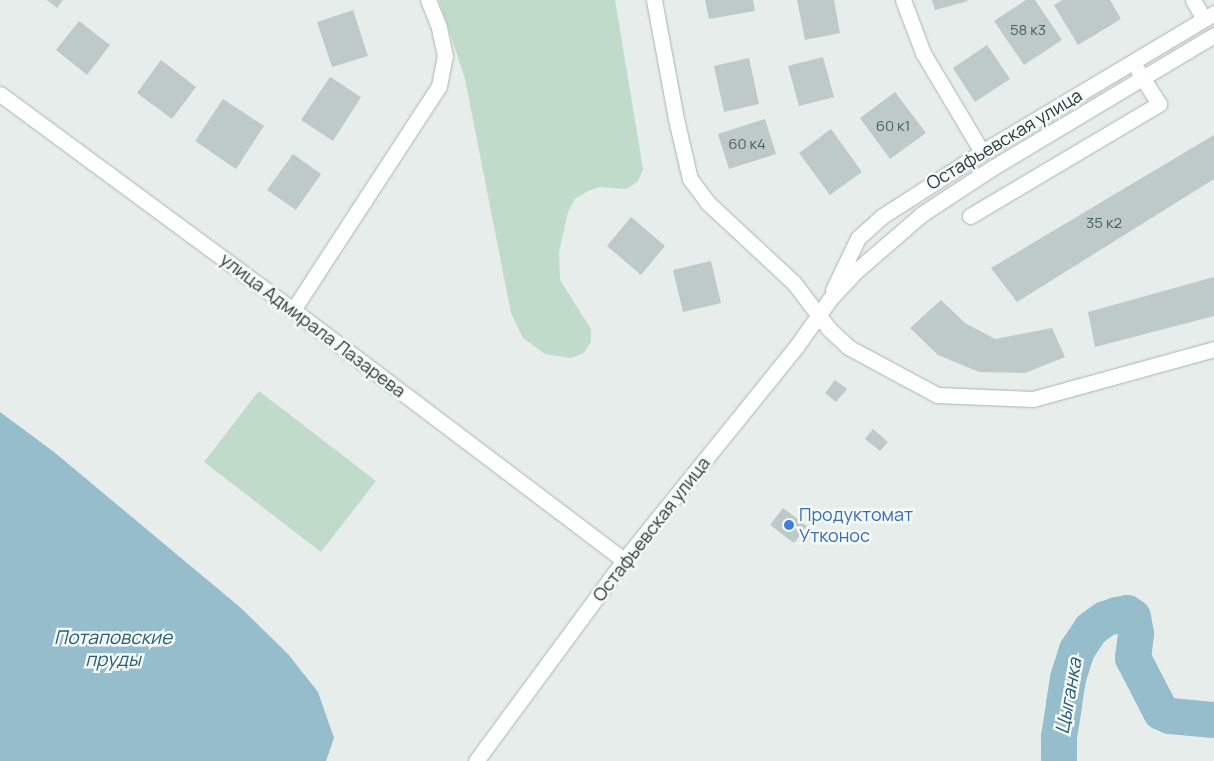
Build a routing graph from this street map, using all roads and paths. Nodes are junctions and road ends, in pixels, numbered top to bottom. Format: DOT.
graph roads {
  1 [pos="428,0"];
  2 [pos="654,0"];
  3 [pos="903,0"];
  4 [pos="1192,0"];
  5 [pos="1209,16"];
  6 [pos="1214,35"];
  7 [pos="1132,61"];
  8 [pos="1142,78"];
  9 [pos="0,94"];
  10 [pos="982,152"];
  11 [pos="970,216"];
  12 [pos="830,299"];
  13 [pos="293,310"];
  14 [pos="818,315"];
  15 [pos="1214,349"];
  16 [pos="624,560"];
  17 [pos="476,761"];
  1 -- 13 [label="street"];
  2 -- 14 [label="street"];
  3 -- 10 [label="street"];
  4 -- 5 [label="street"];
  5 -- 7 [label="street, Остафьевская улица"];
  6 -- 8 [label="street, Остафьевская улица"];
  7 -- 8 [label="street"];
  7 -- 10 [label="street, Остафьевская улица"];
  8 -- 11 [label="street"];
  8 -- 12 [label="street, Остафьевская улица"];
  9 -- 13 [label="street, улица Адмирала Лазарева"];
  10 -- 12 [label="street, Остафьевская улица"];
  12 -- 14 [label="street, Остафьевская улица"];
  13 -- 16 [label="street, улица Адмирала Лазарева"];
  14 -- 15 [label="street"];
  14 -- 16 [label="street, Остафьевская улица"];
  16 -- 17 [label="street, Остафьевская улица"];
}
